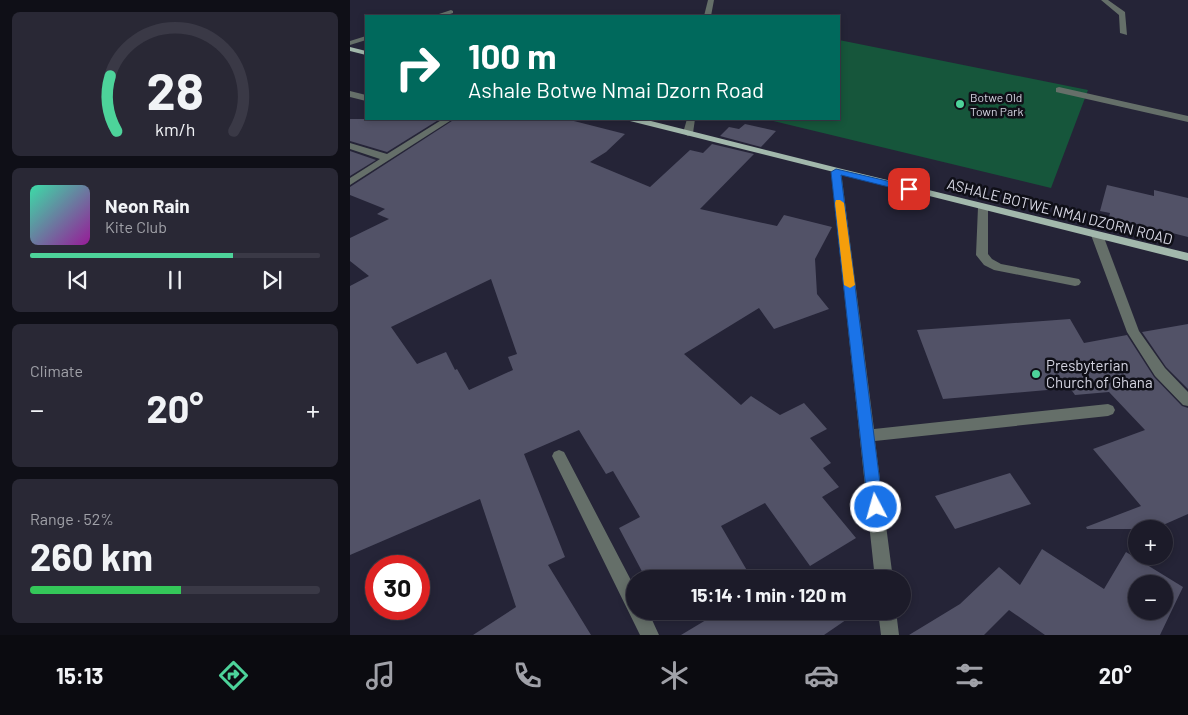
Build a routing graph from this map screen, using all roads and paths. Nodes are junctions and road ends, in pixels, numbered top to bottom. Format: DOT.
graph roads {
  1 [pos="711,0"];
  2 [pos="1104,0"];
  3 [pos="451,12"];
  4 [pos="440,15"];
  5 [pos="708,15"];
  6 [pos="1124,33"];
  7 [pos="365,38"];
  8 [pos="350,43"];
  9 [pos="350,49"];
  10 [pos="365,52"];
  11 [pos="1059,90"];
  12 [pos="350,94"];
  13 [pos="365,98"];
  14 [pos="1188,119"];
  15 [pos="443,120"];
  16 [pos="637,120"];
  17 [pos="691,120"];
  18 [pos="688,133"];
  19 [pos="350,146"];
  20 [pos="388,158"];
  21 [pos="836,172"];
  22 [pos="350,182"];
  23 [pos="983,207"];
  24 [pos="1098,235"];
  25 [pos="1188,257"];
  26 [pos="1074,282"];
  27 [pos="1188,401"];
  28 [pos="1108,410"];
  29 [pos="868,436"];
  30 [pos="559,456"];
  31 [pos="883,570"];
  32 [pos="626,588"];
  33 [pos="642,620"];
  34 [pos="888,620"];
  35 [pos="650,635"];
  36 [pos="890,635"];
  1 -- 5 [label="street"];
  2 -- 6 [label="street"];
  3 -- 4 [label="street"];
  7 -- 8 [label="street"];
  9 -- 10 [label="main road"];
  11 -- 14 [label="street"];
  12 -- 13 [label="street"];
  15 -- 20 [label="street"];
  16 -- 18 [label="main road, ASHALE BOTWE NMAI DZORN ROAD"];
  17 -- 18 [label="street"];
  18 -- 21 [label="main road, ASHALE BOTWE NMAI DZORN ROAD"];
  19 -- 20 [label="street"];
  20 -- 22 [label="street"];
  21 -- 23 [label="main road, ASHALE BOTWE NMAI DZORN ROAD"];
  21 -- 29 [label="street"];
  23 -- 24 [label="main road, ASHALE BOTWE NMAI DZORN ROAD"];
  23 -- 26 [label="street"];
  24 -- 25 [label="main road, ASHALE BOTWE NMAI DZORN ROAD"];
  24 -- 27 [label="street"];
  28 -- 29 [label="street"];
  29 -- 31 [label="street"];
  30 -- 32 [label="street"];
  33 -- 35 [label="street"];
  34 -- 36 [label="street"];
}
